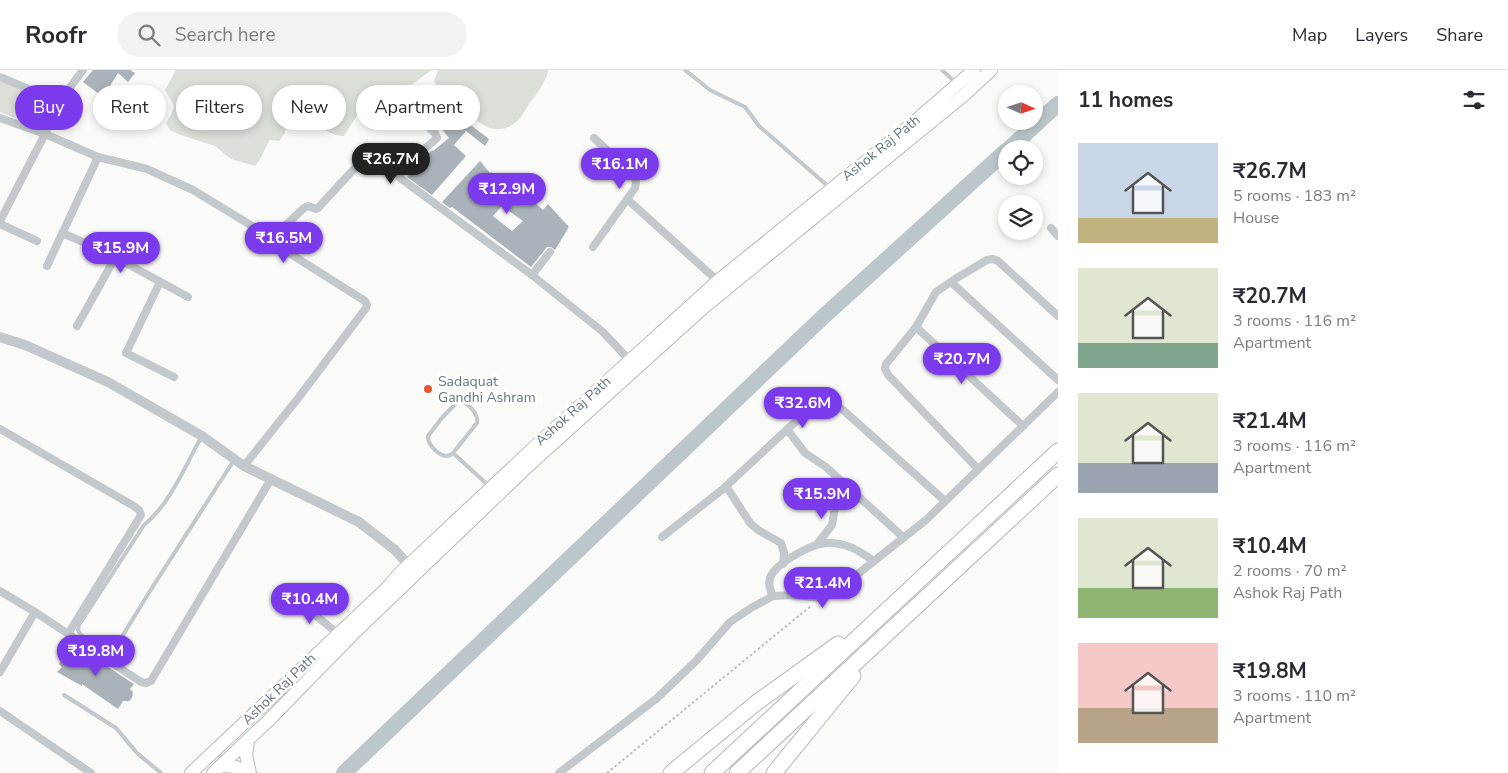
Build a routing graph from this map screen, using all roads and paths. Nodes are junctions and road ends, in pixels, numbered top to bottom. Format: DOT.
graph roads {
  1 [pos="83,70"];
  2 [pos="686,70"];
  3 [pos="942,70"];
  4 [pos="974,70"];
  5 [pos="991,70"];
  6 [pos="0,77"];
  7 [pos="19,85"];
  8 [pos="72,85"];
  9 [pos="961,90"];
  10 [pos="0,118"];
  11 [pos="47,130"];
  12 [pos="432,130"];
  13 [pos="45,134"];
  14 [pos="594,138"];
  15 [pos="98,157"];
  16 [pos="354,169"];
  17 [pos="830,188"];
  18 [pos="627,199"];
  19 [pos="0,222"];
  20 [pos="1050,228"];
  21 [pos="62,233"];
  22 [pos="1058,236"];
  23 [pos="272,238"];
  24 [pos="37,241"];
  25 [pos="593,247"];
  26 [pos="550,252"];
  27 [pos="115,258"];
  28 [pos="47,266"];
  29 [pos="532,275"];
  30 [pos="160,282"];
  31 [pos="951,282"];
  32 [pos="722,285"];
  33 [pos="188,297"];
  34 [pos="1058,316"];
  35 [pos="77,326"];
  36 [pos="916,327"];
  37 [pos="0,337"];
  38 [pos="634,364"];
  39 [pos="174,377"];
  40 [pos="1058,380"];
  41 [pos="1058,392"];
  42 [pos="1023,426"];
  43 [pos="0,429"];
  44 [pos="787,429"];
  45 [pos="202,436"];
  46 [pos="1058,451"];
  47 [pos="454,453"];
  48 [pos="234,460"];
  49 [pos="244,466"];
  50 [pos="978,469"];
  51 [pos="1058,475"];
  52 [pos="271,479"];
  53 [pos="726,486"];
  54 [pos="494,491"];
  55 [pos="945,501"];
  56 [pos="836,502"];
  57 [pos="662,537"];
  58 [pos="903,537"];
  59 [pos="818,544"];
  60 [pos="874,561"];
  61 [pos="783,564"];
  62 [pos="412,570"];
  63 [pos="0,591"];
  64 [pos="773,596"];
  65 [pos="820,598"];
  66 [pos="297,600"];
  67 [pos="891,605"];
  68 [pos="35,612"];
  69 [pos="889,632"];
  70 [pos="337,633"];
  71 [pos="68,634"];
  72 [pos="0,672"];
  73 [pos="64,695"];
  74 [pos="0,712"];
  75 [pos="248,741"];
  76 [pos="217,769"];
  77 [pos="90,773"];
  78 [pos="161,773"];
  79 [pos="191,773"];
  80 [pos="249,773"];
  81 [pos="559,773"];
  82 [pos="607,773"];
  83 [pos="671,773"];
  84 [pos="712,773"];
  85 [pos="737,773"];
  86 [pos="774,773"];
  1 -- 8 [label="street"];
  2 -- 17 [label="lane"];
  3 -- 9 [label="lane"];
  4 -- 9 [label="main road, Ashok Raj Path"];
  5 -- 9 [label="main road, Ashok Raj Path"];
  6 -- 7 [label="street"];
  9 -- 17 [label="main road, Ashok Raj Path"];
  9 -- 32 [label="main road, Ashok Raj Path"];
  10 -- 13 [label="street"];
  11 -- 13 [label="street"];
  12 -- 29 [label="street"];
  13 -- 15 [label="street"];
  13 -- 19 [label="street"];
  14 -- 18 [label="street"];
  15 -- 21 [label="street"];
  15 -- 23 [label="street"];
  16 -- 23 [label="street"];
  17 -- 32 [label="main road, Ashok Raj Path"];
  18 -- 25 [label="street"];
  18 -- 32 [label="street"];
  19 -- 24 [label="street"];
  20 -- 22 [label="street"];
  21 -- 27 [label="street"];
  21 -- 28 [label="street"];
  23 -- 49 [label="street"];
  26 -- 29 [label="street"];
  27 -- 30 [label="street"];
  27 -- 35 [label="street"];
  29 -- 38 [label="street"];
  30 -- 33 [label="street"];
  30 -- 39 [label="street"];
  31 -- 34 [label="street"];
  31 -- 36 [label="street"];
  31 -- 40 [label="street"];
  32 -- 38 [label="main road, Ashok Raj Path"];
  36 -- 42 [label="street"];
  36 -- 50 [label="street"];
  37 -- 45 [label="street"];
  38 -- 54 [label="main road, Ashok Raj Path"];
  41 -- 42 [label="street"];
  42 -- 50 [label="street"];
  43 -- 71 [label="street"];
  44 -- 53 [label="street"];
  44 -- 55 [label="street"];
  44 -- 58 [label="street"];
  45 -- 48 [label="street"];
  45 -- 48 [label="lane"];
  46 -- 67 [label="highway"];
  47 -- 47 [label="lane"];
  47 -- 54 [label="lane"];
  48 -- 49 [label="street"];
  49 -- 52 [label="street"];
  50 -- 55 [label="street"];
  51 -- 69 [label="highway"];
  52 -- 62 [label="street"];
  52 -- 71 [label="street"];
  53 -- 57 [label="street"];
  53 -- 61 [label="street"];
  54 -- 62 [label="main road, Ashok Raj Path"];
  55 -- 58 [label="street"];
  56 -- 59 [label="street"];
  58 -- 60 [label="street"];
  59 -- 60 [label="street"];
  59 -- 61 [label="street"];
  60 -- 65 [label="street"];
  61 -- 64 [label="street"];
  62 -- 70 [label="main road, Ashok Raj Path"];
  62 -- 75 [label="main road, Ashok Raj Path"];
  63 -- 68 [label="street"];
  64 -- 65 [label="street"];
  64 -- 81 [label="street"];
  65 -- 82 [label="path"];
  66 -- 70 [label="street"];
  67 -- 83 [label="highway"];
  67 -- 84 [label="highway"];
  68 -- 71 [label="street"];
  68 -- 72 [label="street"];
  69 -- 85 [label="highway"];
  69 -- 86 [label="highway"];
  70 -- 79 [label="main road, Ashok Raj Path"];
  73 -- 78 [label="lane"];
  74 -- 77 [label="street"];
  75 -- 76 [label="main road, Ashok Raj Path"];
  75 -- 80 [label="main road"];
  76 -- 80 [label="main road"];
}
